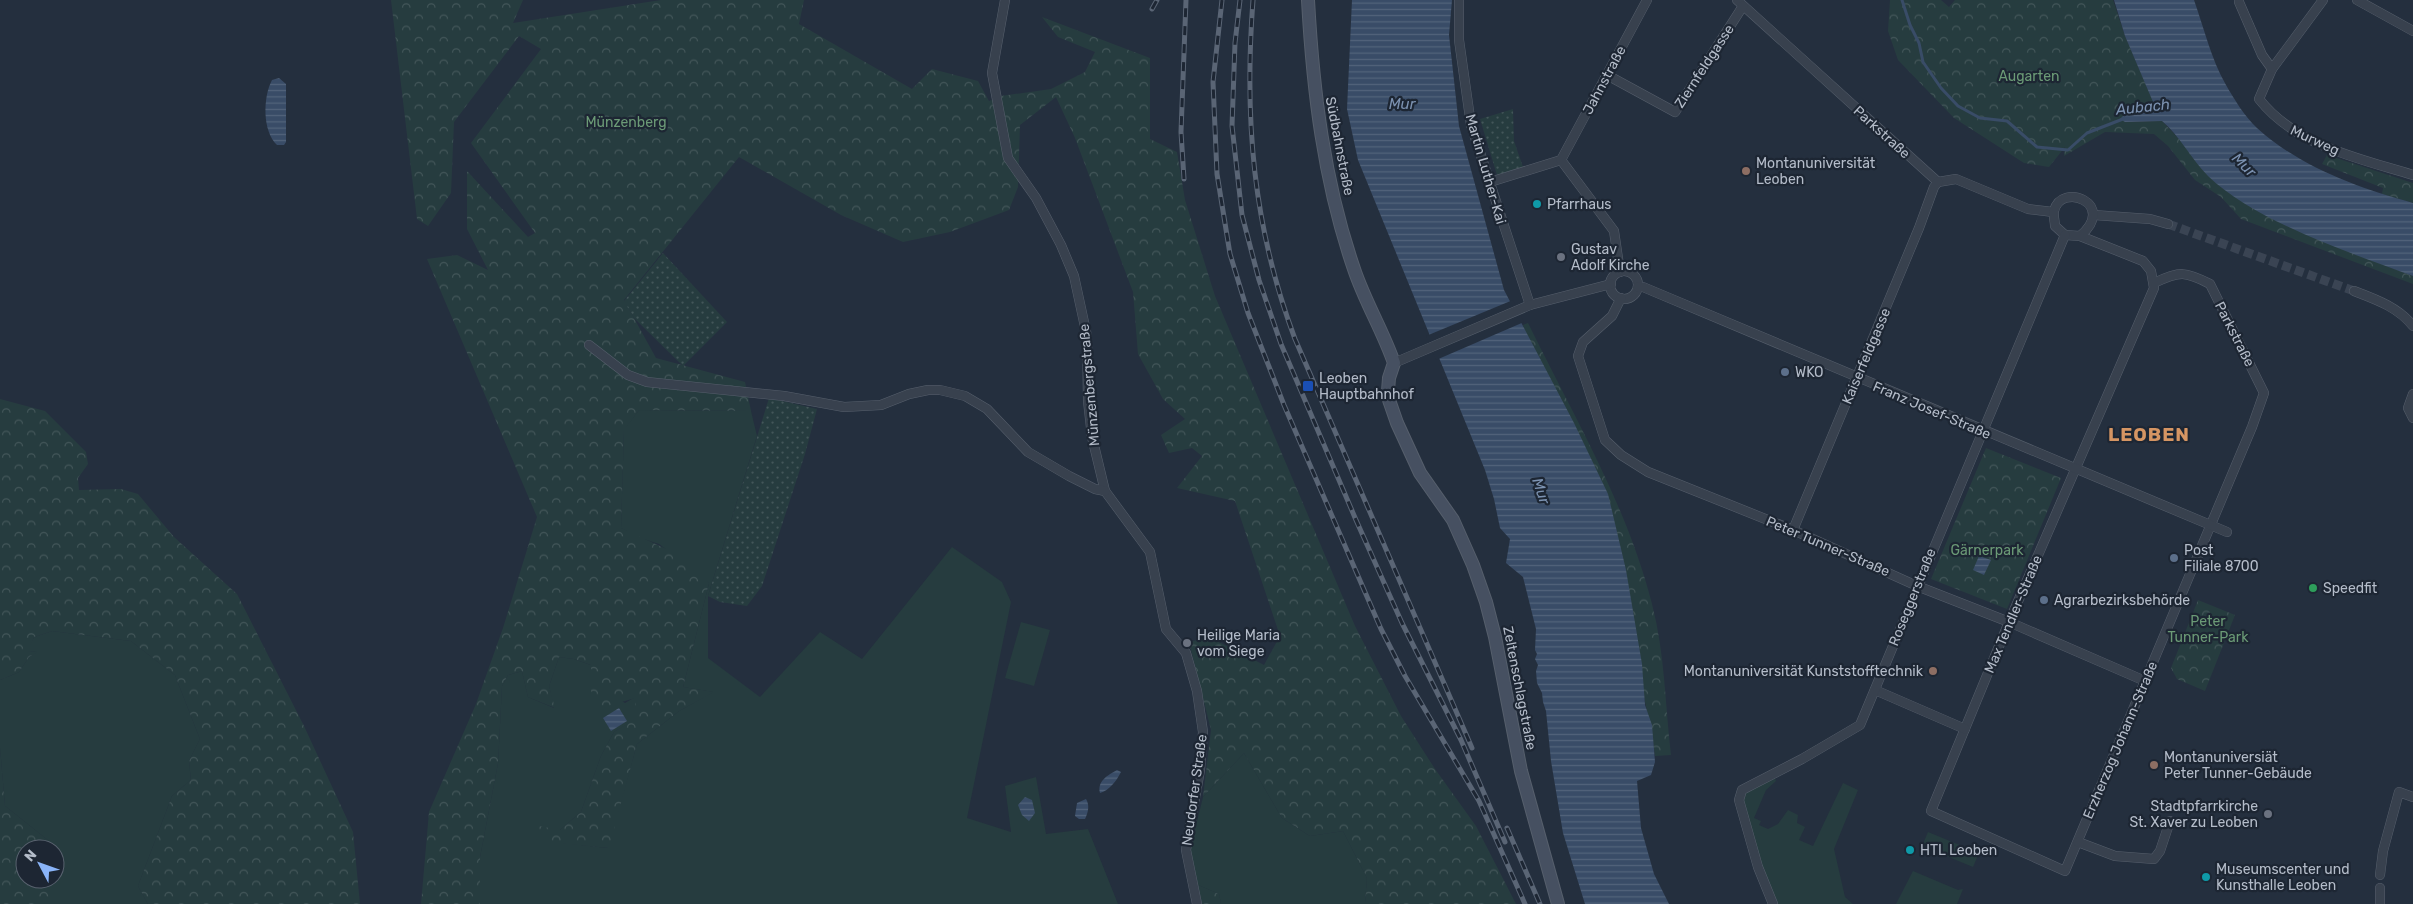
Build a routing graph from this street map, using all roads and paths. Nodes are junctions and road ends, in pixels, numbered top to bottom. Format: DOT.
graph roads {
  1 [pos="1004,0"];
  2 [pos="1308,0"];
  3 [pos="1458,0"];
  4 [pos="1646,0"];
  5 [pos="2323,0"];
  6 [pos="2357,0"];
  7 [pos="2239,2"];
  8 [pos="1740,3"];
  9 [pos="2413,31"];
  10 [pos="2272,69"];
  11 [pos="1607,76"];
  12 [pos="1561,160"];
  13 [pos="2413,175"];
  14 [pos="1490,182"];
  15 [pos="1938,182"];
  16 [pos="2054,212"];
  17 [pos="2094,214"];
  18 [pos="2168,224"];
  19 [pos="2066,235"];
  20 [pos="2080,236"];
  21 [pos="1620,272"];
  22 [pos="2154,283"];
  23 [pos="1611,284"];
  24 [pos="1638,287"];
  25 [pos="2354,291"];
  26 [pos="1621,298"];
  27 [pos="1525,307"];
  28 [pos="2413,326"];
  29 [pos="589,345"];
  30 [pos="1394,363"];
  31 [pos="1856,378"];
  32 [pos="2413,394"];
  33 [pos="2413,418"];
  34 [pos="1982,431"];
  35 [pos="2076,470"];
  36 [pos="1105,491"];
  37 [pos="2210,526"];
  38 [pos="1793,530"];
  39 [pos="2227,532"];
  40 [pos="1917,586"];
  41 [pos="2009,622"];
  42 [pos="2145,681"];
  43 [pos="1875,690"];
  44 [pos="1965,729"];
  45 [pos="1775,762"];
  46 [pos="1779,771"];
  47 [pos="2413,797"];
  48 [pos="2170,821"];
  49 [pos="2078,842"];
  50 [pos="2065,870"];
  51 [pos="2380,875"];
  52 [pos="2380,888"];
  53 [pos="1197,904"];
  54 [pos="1558,904"];
  55 [pos="1773,904"];
  56 [pos="2380,904"];
  1 -- 36 [label="street, Münzenbergstraße"];
  2 -- 30 [label="main road, Südbahnstraße"];
  3 -- 14 [label="street, Martin Luther-Kai"];
  4 -- 11 [label="street, Jahnstraße"];
  5 -- 10 [label="street, Murweg"];
  6 -- 9 [label="street"];
  7 -- 10 [label="street"];
  8 -- 11 [label="street, Ziernfeldgasse"];
  8 -- 15 [label="street, Parkstraße"];
  10 -- 13 [label="street, Murweg"];
  11 -- 12 [label="street, Jahnstraße"];
  12 -- 14 [label="street"];
  12 -- 21 [label="street"];
  14 -- 27 [label="street, Martin Luther-Kai"];
  15 -- 16 [label="street"];
  15 -- 31 [label="street, Kaiserfeldgasse"];
  16 -- 17 [label="street"];
  16 -- 19 [label="street"];
  17 -- 18 [label="street"];
  17 -- 20 [label="street"];
  19 -- 20 [label="street"];
  19 -- 34 [label="street, Roseggerstraße"];
  20 -- 22 [label="street"];
  21 -- 23 [label="street"];
  21 -- 24 [label="street"];
  22 -- 35 [label="street, Max Tendler-Straße"];
  22 -- 37 [label="street, Parkstraße"];
  23 -- 26 [label="street"];
  23 -- 27 [label="street"];
  24 -- 26 [label="street"];
  24 -- 31 [label="street, Franz Josef-Straße"];
  25 -- 28 [label="street"];
  26 -- 38 [label="street, Peter Tunner-Straße"];
  27 -- 30 [label="street"];
  29 -- 36 [label="street"];
  30 -- 54 [label="main road, Zeltenschlagstraße"];
  31 -- 34 [label="street, Franz Josef-Straße"];
  31 -- 38 [label="street, Kaiserfeldgasse"];
  32 -- 33 [label="street"];
  34 -- 35 [label="street, Franz Josef-Straße"];
  34 -- 40 [label="street, Roseggerstraße"];
  35 -- 37 [label="street, Franz Josef-Straße"];
  35 -- 41 [label="street, Max Tendler-Straße"];
  36 -- 53 [label="street, Neudorfer Straße"];
  37 -- 39 [label="street, Franz Josef-Straße"];
  37 -- 42 [label="street, Erzherzog Johann-Straße"];
  38 -- 40 [label="street, Peter Tunner-Straße"];
  40 -- 41 [label="street, Peter Tunner-Straße"];
  40 -- 43 [label="street, Roseggerstraße"];
  41 -- 42 [label="street, Peter Tunner-Straße"];
  41 -- 44 [label="street, Max Tendler-Straße"];
  42 -- 49 [label="street, Erzherzog Johann-Straße"];
  43 -- 44 [label="street"];
  43 -- 46 [label="street, Roseggerstraße"];
  44 -- 50 [label="street, Max Tendler-Straße"];
  45 -- 46 [label="street"];
  46 -- 55 [label="street, Roseggerstraße"];
  47 -- 51 [label="street"];
  48 -- 49 [label="street"];
  49 -- 50 [label="street, Erzherzog Johann-Straße"];
  52 -- 56 [label="street"];
}
